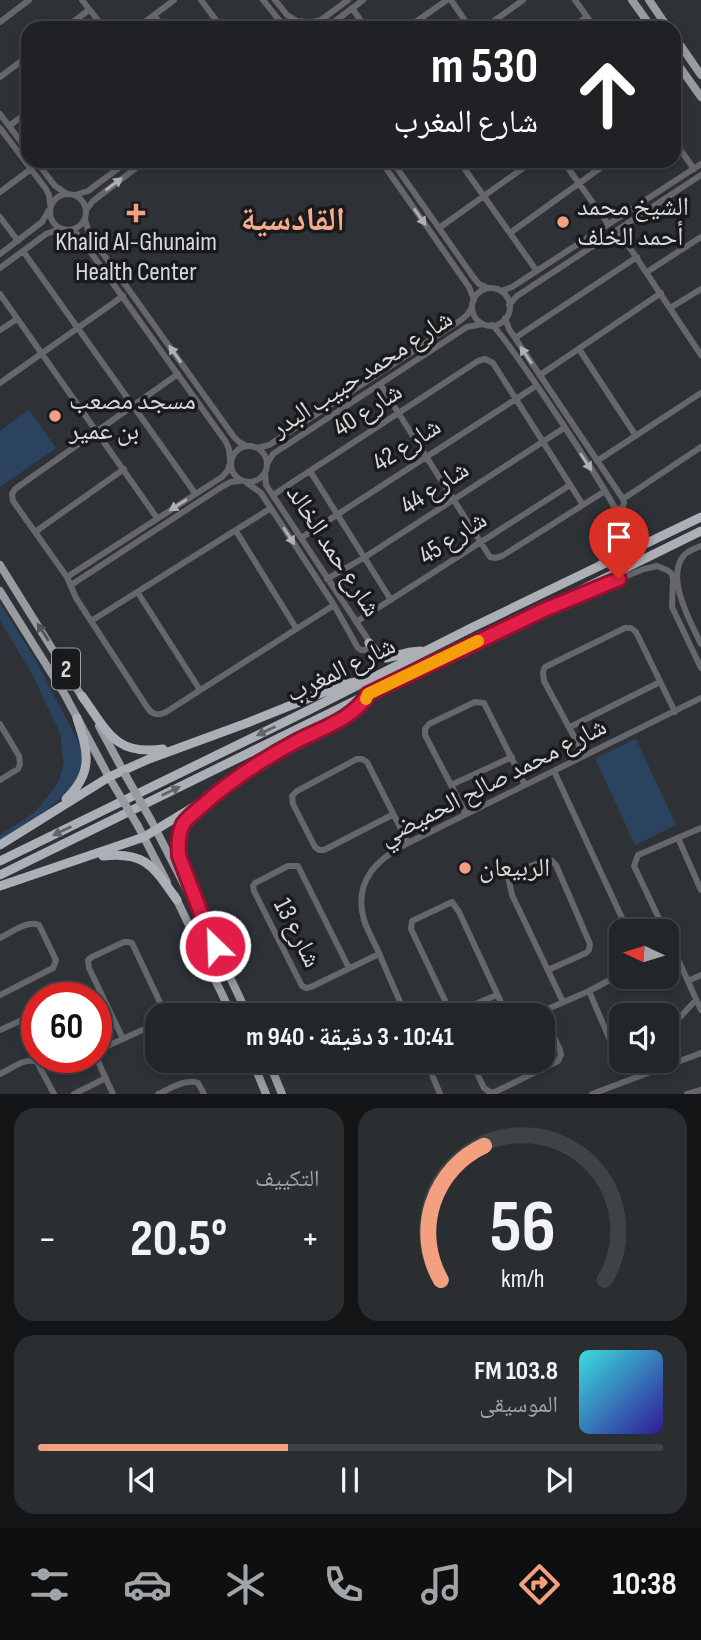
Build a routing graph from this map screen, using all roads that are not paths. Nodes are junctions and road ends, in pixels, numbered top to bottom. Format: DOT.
graph roads {
  1 [pos="29,0"];
  2 [pos="82,0"];
  3 [pos="174,0"];
  4 [pos="201,0"];
  5 [pos="263,0"];
  6 [pos="275,0"];
  7 [pos="348,0"];
  8 [pos="363,0"];
  9 [pos="449,0"];
  10 [pos="523,0"];
  11 [pos="575,0"];
  12 [pos="632,0"];
  13 [pos="649,0"];
  14 [pos="337,3"];
  15 [pos="352,8"];
  16 [pos="89,10"];
  17 [pos="154,15"];
  18 [pos="587,17"];
  19 [pos="74,21"];
  20 [pos="98,21"];
  21 [pos="146,21"];
  22 [pos="159,21"];
  23 [pos="217,21"];
  24 [pos="280,21"];
  25 [pos="297,21"];
  26 [pos="319,21"];
  27 [pos="335,21"];
  28 [pos="361,21"];
  29 [pos="418,21"];
  30 [pos="465,21"];
  31 [pos="494,21"];
  32 [pos="581,21"];
  33 [pos="590,21"];
  34 [pos="647,21"];
  35 [pos="663,21"];
  36 [pos="0,22"];
  37 [pos="681,46"];
  38 [pos="21,61"];
  39 [pos="681,69"];
  40 [pos="701,75"];
  41 [pos="0,77"];
  42 [pos="701,97"];
  43 [pos="0,114"];
  44 [pos="21,117"];
  45 [pos="9,126"];
  46 [pos="0,128"];
  47 [pos="21,142"];
  48 [pos="681,151"];
  49 [pos="21,156"];
  50 [pos="701,164"];
  51 [pos="41,168"];
  52 [pos="118,168"];
  53 [pos="136,168"];
  54 [pos="386,168"];
  55 [pos="398,168"];
  56 [pos="464,168"];
  57 [pos="523,168"];
  58 [pos="568,168"];
  59 [pos="600,168"];
  60 [pos="31,169"];
  61 [pos="694,169"];
  62 [pos="700,177"];
  63 [pos="579,183"];
  64 [pos="665,188"];
  65 [pos="90,189"];
  66 [pos="0,192"];
  67 [pos="71,194"];
  68 [pos="654,195"];
  69 [pos="669,195"];
  70 [pos="484,196"];
  71 [pos="96,198"];
  72 [pos="658,203"];
  73 [pos="50,207"];
  74 [pos="86,210"];
  75 [pos="0,216"];
  76 [pos="85,219"];
  77 [pos="608,224"];
  78 [pos="439,228"];
  79 [pos="66,230"];
  80 [pos="618,230"];
  81 [pos="510,233"];
  82 [pos="701,237"];
  83 [pos="18,241"];
  84 [pos="577,244"];
  85 [pos="23,251"];
  86 [pos="567,251"];
  87 [pos="583,252"];
  88 [pos="0,254"];
  89 [pos="636,257"];
  90 [pos="571,261"];
  91 [pos="0,268"];
  92 [pos="537,270"];
  93 [pos="647,272"];
  94 [pos="477,282"];
  95 [pos="469,287"];
  96 [pos="488,288"];
  97 [pos="701,289"];
  98 [pos="501,291"];
  99 [pos="661,293"];
  100 [pos="0,295"];
  101 [pos="123,296"];
  102 [pos="473,303"];
  103 [pos="509,305"];
  104 [pos="670,308"];
  105 [pos="17,318"];
  106 [pos="463,318"];
  107 [pos="505,318"];
  108 [pos="154,324"];
  109 [pos="483,324"];
  110 [pos="492,326"];
  111 [pos="467,327"];
  112 [pos="78,328"];
  113 [pos="146,329"];
  114 [pos="0,330"];
  115 [pos="160,333"];
  116 [pos="153,338"];
  117 [pos="515,338"];
  118 [pos="425,343"];
  119 [pos="698,343"];
  120 [pos="579,349"];
  121 [pos="416,350"];
  122 [pos="431,351"];
  123 [pos="42,354"];
  124 [pos="701,355"];
  125 [pos="421,358"];
  126 [pos="178,374"];
  127 [pos="540,375"];
  128 [pos="0,383"];
  129 [pos="380,384"];
  130 [pos="536,386"];
  131 [pos="701,393"];
  132 [pos="517,398"];
  133 [pos="555,399"];
  134 [pos="547,402"];
  135 [pos="133,406"];
  136 [pos="328,406"];
  137 [pos="562,409"];
  138 [pos="317,413"];
  139 [pos="398,414"];
  140 [pos="332,415"];
  141 [pos="555,415"];
  142 [pos="321,423"];
  143 [pos="564,428"];
  144 [pos="97,431"];
  145 [pos="636,436"];
  146 [pos="234,437"];
  147 [pos="543,441"];
  148 [pos="226,442"];
  149 [pos="274,442"];
  150 [pos="247,446"];
  151 [pos="257,447"];
  152 [pos="701,447"];
  153 [pos="279,450"];
  154 [pos="426,456"];
  155 [pos="597,461"];
  156 [pos="230,462"];
  157 [pos="267,464"];
  158 [pos="124,469"];
  159 [pos="310,471"];
  160 [pos="265,473"];
  161 [pos="219,478"];
  162 [pos="244,482"];
  163 [pos="570,485"];
  164 [pos="223,486"];
  165 [pos="605,491"];
  166 [pos="195,494"];
  167 [pos="273,495"];
  168 [pos="454,499"];
  169 [pos="623,499"];
  170 [pos="583,505"];
  171 [pos="271,508"];
  172 [pos="615,508"];
  173 [pos="337,514"];
  174 [pos="701,515"];
  175 [pos="157,518"];
  176 [pos="137,531"];
  177 [pos="236,531"];
  178 [pos="35,532"];
  179 [pos="701,534"];
  180 [pos="128,537"];
  181 [pos="301,538"];
  182 [pos="140,540"];
  183 [pos="480,543"];
  184 [pos="132,545"];
  185 [pos="701,546"];
  186 [pos="311,554"];
  187 [pos="365,557"];
  188 [pos="304,558"];
  189 [pos="0,565"];
  190 [pos="318,565"];
  191 [pos="311,569"];
  192 [pos="593,569"];
  193 [pos="67,577"];
  194 [pos="327,579"];
  195 [pos="71,585"];
  196 [pos="0,591"];
  197 [pos="138,593"];
  198 [pos="391,600"];
  199 [pos="334,605"];
  200 [pos="682,605"];
  201 [pos="544,610"];
  202 [pos="673,611"];
  203 [pos="92,621"];
  204 [pos="356,622"];
  205 [pos="296,628"];
  206 [pos="369,643"];
  207 [pos="701,644"];
  208 [pos="426,652"];
  209 [pos="701,668"];
  210 [pos="364,682"];
  211 [pos="660,682"];
  212 [pos="200,690"];
  213 [pos="368,694"];
  214 [pos="82,696"];
  215 [pos="700,699"];
  216 [pos="675,712"];
  217 [pos="77,718"];
  218 [pos="0,724"];
  219 [pos="570,727"];
  220 [pos="189,744"];
  221 [pos="584,755"];
  222 [pos="512,757"];
  223 [pos="554,771"];
  224 [pos="125,773"];
  225 [pos="0,780"];
  226 [pos="111,780"];
  227 [pos="451,785"];
  228 [pos="526,785"];
  229 [pos="217,792"];
  230 [pos="49,814"];
  231 [pos="466,814"];
  232 [pos="392,815"];
  233 [pos="701,828"];
  234 [pos="156,831"];
  235 [pos="144,837"];
  236 [pos="678,838"];
  237 [pos="408,843"];
  238 [pos="0,845"];
  239 [pos="81,859"];
  240 [pos="0,861"];
  241 [pos="0,875"];
  242 [pos="0,886"];
  243 [pos="701,890"];
  244 [pos="177,900"];
  245 [pos="622,919"];
  246 [pos="659,919"];
  247 [pos="206,926"];
  248 [pos="0,938"];
  249 [pos="379,954"];
  250 [pos="679,961"];
  251 [pos="349,968"];
  252 [pos="548,970"];
  253 [pos="701,975"];
  254 [pos="609,980"];
  255 [pos="688,981"];
  256 [pos="589,991"];
  257 [pos="0,995"];
  258 [pos="497,995"];
  259 [pos="696,1000"];
  260 [pos="563,1002"];
  261 [pos="160,1003"];
  262 [pos="226,1003"];
  263 [pos="242,1003"];
  264 [pos="401,1003"];
  265 [pos="501,1003"];
  266 [pos="555,1005"];
  267 [pos="701,1010"];
  268 [pos="679,1018"];
  269 [pos="21,1020"];
  270 [pos="145,1029"];
  271 [pos="0,1030"];
  272 [pos="609,1038"];
  273 [pos="122,1039"];
  274 [pos="555,1039"];
  275 [pos="112,1044"];
  276 [pos="701,1053"];
  277 [pos="555,1062"];
  278 [pos="104,1073"];
  279 [pos="257,1073"];
  280 [pos="273,1073"];
  281 [pos="431,1073"];
  282 [pos="477,1073"];
  283 [pos="533,1073"];
  284 [pos="0,1074"];
  285 [pos="106,1078"];
  286 [pos="701,1090"];
  287 [pos="54,1094"];
  288 [pos="74,1094"];
  289 [pos="113,1094"];
  290 [pos="159,1094"];
  291 [pos="204,1094"];
  292 [pos="266,1094"];
  293 [pos="282,1094"];
  294 [pos="440,1094"];
  295 [pos="592,1094"];
  296 [pos="687,1094"];
  1 -- 36 [label="street"];
  2 -- 16 [label="street"];
  3 -- 17 [label="street"];
  4 -- 23 [label="street"];
  5 -- 24 [label="street"];
  6 -- 25 [label="street"];
  7 -- 14 [label="street"];
  8 -- 15 [label="street"];
  9 -- 29 [label="street"];
  9 -- 30 [label="street"];
  10 -- 31 [label="street"];
  11 -- 18 [label="street"];
  12 -- 34 [label="main road"];
  13 -- 35 [label="main road"];
  14 -- 26 [label="street"];
  15 -- 27 [label="street"];
  15 -- 28 [label="street"];
  16 -- 19 [label="street"];
  16 -- 20 [label="street"];
  17 -- 21 [label="street"];
  17 -- 22 [label="street"];
  18 -- 32 [label="street"];
  18 -- 33 [label="street"];
  37 -- 40 [label="main road"];
  38 -- 41 [label="street"];
  39 -- 42 [label="main road"];
  43 -- 45 [label="street"];
  44 -- 45 [label="street"];
  45 -- 47 [label="street"];
  46 -- 49 [label="street"];
  48 -- 61 [label="street"];
  50 -- 61 [label="street"];
  51 -- 67 [label="street"];
  52 -- 65 [label="street"];
  71 -- 53 [label="street, one-way"];
  54 -- 95 [label="street, one-way"];
  55 -- 78 [label="street"];
  56 -- 70 [label="street"];
  57 -- 70 [label="street"];
  58 -- 63 [label="street"];
  59 -- 63 [label="street"];
  60 -- 66 [label="street"];
  60 -- 73 [label="street"];
  61 -- 64 [label="street"];
  62 -- 69 [label="street"];
  63 -- 77 [label="street"];
  63 -- 81 [label="street"];
  64 -- 68 [label="street"];
  64 -- 69 [label="street"];
  65 -- 67 [label="street"];
  65 -- 71 [label="street"];
  67 -- 73 [label="street"];
  67 -- 74 [label="street"];
  68 -- 72 [label="street"];
  68 -- 77 [label="street"];
  69 -- 72 [label="street"];
  70 -- 78 [label="street"];
  70 -- 81 [label="street"];
  71 -- 74 [label="street"];
  72 -- 80 [label="street"];
  73 -- 79 [label="street"];
  73 -- 83 [label="street"];
  74 -- 76 [label="street"];
  75 -- 83 [label="street"];
  76 -- 79 [label="street"];
  76 -- 108 [label="street"];
  77 -- 84 [label="street"];
  78 -- 94 [label="street"];
  79 -- 85 [label="street"];
  79 -- 101 [label="street"];
  80 -- 87 [label="street"];
  80 -- 89 [label="street"];
  81 -- 92 [label="street"];
  82 -- 93 [label="street"];
  83 -- 88 [label="street"];
  84 -- 86 [label="street"];
  84 -- 87 [label="street"];
  85 -- 91 [label="street"];
  85 -- 112 [label="street"];
  86 -- 90 [label="street"];
  86 -- 92 [label="street"];
  87 -- 90 [label="street"];
  89 -- 93 [label="street"];
  89 -- 117 [label="street"];
  90 -- 103 [label="street"];
  92 -- 98 [label="street"];
  93 -- 99 [label="street"];
  94 -- 95 [label="street"];
  94 -- 96 [label="street"];
  95 -- 102 [label="street"];
  96 -- 98 [label="street"];
  96 -- 102 [label="street"];
  97 -- 104 [label="street"];
  98 -- 103 [label="street"];
  99 -- 104 [label="street"];
  99 -- 120 [label="street"];
  100 -- 105 [label="street"];
  101 -- 112 [label="street"];
  101 -- 113 [label="street"];
  102 -- 106 [label="street, شارع محمد حبيب البدر"];
  102 -- 109 [label="street"];
  103 -- 107 [label="street"];
  104 -- 119 [label="street"];
  105 -- 114 [label="street"];
  105 -- 123 [label="street"];
  106 -- 111 [label="street"];
  106 -- 118 [label="street, شارع محمد حبيب البدر"];
  107 -- 110 [label="street"];
  107 -- 117 [label="street"];
  108 -- 113 [label="street"];
  108 -- 115 [label="street"];
  109 -- 110 [label="street"];
  109 -- 111 [label="street, شارع محمد حبيب البدر"];
  110 -- 130 [label="street"];
  111 -- 122 [label="street, شارع محمد حبيب البدر"];
  112 -- 123 [label="street"];
  112 -- 135 [label="street"];
  113 -- 116 [label="street"];
  115 -- 116 [label="street"];
  146 -- 115 [label="street, one-way"];
  116 -- 126 [label="street"];
  127 -- 117 [label="street, one-way"];
  118 -- 121 [label="street, شارع محمد حبيب البدر"];
  118 -- 122 [label="street"];
  119 -- 124 [label="street"];
  120 -- 127 [label="street"];
  120 -- 145 [label="street"];
  121 -- 125 [label="street"];
  121 -- 136 [label="street, شارع محمد حبيب البدر"];
  122 -- 125 [label="street, شارع محمد حبيب البدر"];
  123 -- 128 [label="street"];
  123 -- 144 [label="street"];
  125 -- 129 [label="street, شارع محمد حبيب البدر"];
  126 -- 135 [label="street"];
  126 -- 148 [label="street"];
  127 -- 133 [label="street"];
  129 -- 139 [label="street"];
  129 -- 140 [label="street, شارع محمد حبيب البدر"];
  130 -- 132 [label="street, شارع 42"];
  130 -- 134 [label="street"];
  131 -- 145 [label="street"];
  132 -- 139 [label="street, شارع 40"];
  132 -- 147 [label="street"];
  132 -- 154 [label="street, شارع 42"];
  133 -- 134 [label="street"];
  133 -- 137 [label="street"];
  134 -- 141 [label="street"];
  135 -- 144 [label="street"];
  135 -- 166 [label="street"];
  136 -- 138 [label="street, شارع محمد حبيب البدر"];
  136 -- 140 [label="street"];
  137 -- 141 [label="street"];
  137 -- 155 [label="street"];
  138 -- 142 [label="street"];
  138 -- 149 [label="street, شارع محمد حبيب البدر"];
  139 -- 154 [label="street"];
  139 -- 159 [label="street, شارع 40"];
  140 -- 142 [label="street, شارع محمد حبيب البدر"];
  141 -- 143 [label="street"];
  142 -- 153 [label="street, شارع محمد حبيب البدر"];
  143 -- 147 [label="street, شارع 44"];
  143 -- 165 [label="street, one-way"];
  144 -- 158 [label="street"];
  144 -- 178 [label="street"];
  145 -- 155 [label="street"];
  146 -- 148 [label="street"];
  146 -- 150 [label="street"];
  147 -- 163 [label="street"];
  147 -- 168 [label="street, شارع 44"];
  148 -- 156 [label="street"];
  149 -- 151 [label="street, شارع محمد حبيب البدر"];
  149 -- 153 [label="street"];
  150 -- 151 [label="street"];
  150 -- 156 [label="street"];
  151 -- 157 [label="street"];
  152 -- 169 [label="street"];
  153 -- 157 [label="street, شارع محمد حبيب البدر"];
  154 -- 168 [label="street"];
  154 -- 173 [label="street, شارع 42"];
  155 -- 169 [label="street"];
  156 -- 161 [label="street"];
  156 -- 162 [label="street"];
  157 -- 160 [label="street"];
  158 -- 175 [label="street"];
  158 -- 178 [label="street"];
  159 -- 167 [label="street, شارع 40"];
  159 -- 173 [label="street"];
  160 -- 162 [label="street"];
  160 -- 167 [label="street, شارع حمد الخالد"];
  161 -- 164 [label="street"];
  161 -- 166 [label="street"];
  162 -- 164 [label="street"];
  162 -- 171 [label="street, شارع حمد الخالد"];
  163 -- 170 [label="street"];
  163 -- 183 [label="street, شارع 45"];
  164 -- 182 [label="street"];
  165 -- 170 [label="street, شارع 45"];
  165 -- 172 [label="street"];
  166 -- 175 [label="street, one-way"];
  167 -- 181 [label="street, شارع حمد الخالد"];
  168 -- 183 [label="street"];
  168 -- 187 [label="street, شارع 44"];
  169 -- 172 [label="street"];
  170 -- 183 [label="street, شارع 45"];
  171 -- 177 [label="street"];
  171 -- 188 [label="street, شارع حمد الخالد, one-way"];
  172 -- 192 [label="street"];
  173 -- 181 [label="street, شارع 42"];
  173 -- 187 [label="street"];
  174 -- 192 [label="highway, شارع المغرب"];
  175 -- 176 [label="street"];
  176 -- 180 [label="street"];
  176 -- 182 [label="street"];
  177 -- 197 [label="street"];
  177 -- 205 [label="street"];
  178 -- 193 [label="street"];
  179 -- 201 [label="highway, شارع المغرب"];
  180 -- 184 [label="street"];
  180 -- 193 [label="street"];
  181 -- 186 [label="street, شارع حمد الخالد"];
  182 -- 184 [label="street"];
  183 -- 198 [label="street, شارع 45"];
  184 -- 195 [label="street"];
  185 -- 200 [label="street"];
  186 -- 188 [label="street"];
  186 -- 190 [label="street, شارع حمد الخالد"];
  187 -- 194 [label="street, شارع 44"];
  187 -- 198 [label="street"];
  188 -- 191 [label="street, شارع حمد الخالد"];
  214 -- 189 [label="main road, 2, one-way"];
  190 -- 191 [label="street"];
  190 -- 194 [label="street, شارع حمد الخالد"];
  191 -- 199 [label="street, شارع حمد الخالد"];
  192 -- 208 [label="highway, شارع المغرب"];
  193 -- 195 [label="street"];
  194 -- 204 [label="street, شارع حمد الخالد"];
  195 -- 203 [label="street"];
  196 -- 217 [label="main road, 2"];
  197 -- 203 [label="street"];
  197 -- 212 [label="street"];
  198 -- 204 [label="street, شارع 45"];
  199 -- 205 [label="street"];
  199 -- 206 [label="street, شارع حمد الخالد"];
  200 -- 202 [label="street"];
  200 -- 207 [label="street"];
  201 -- 202 [label="street"];
  201 -- 213 [label="highway, شارع المغرب"];
  202 -- 209 [label="street"];
  203 -- 212 [label="street"];
  204 -- 206 [label="street, شارع حمد الخالد"];
  205 -- 212 [label="street"];
  206 -- 208 [label="highway"];
  208 -- 210 [label="highway, شارع المغرب"];
  210 -- 220 [label="highway"];
  210 -- 240 [label="highway, شارع المغرب, one-way"];
  211 -- 216 [label="street"];
  211 -- 219 [label="street"];
  211 -- 219 [label="street"];
  213 -- 229 [label="highway"];
  241 -- 213 [label="highway, شارع المغرب, one-way"];
  214 -- 220 [label="highway"];
  214 -- 224 [label="main road, 2"];
  215 -- 216 [label="street, شارع محمد صالح الحميضي"];
  216 -- 221 [label="street, شارع محمد صالح الحميضي"];
  217 -- 226 [label="main road, 2"];
  217 -- 230 [label="highway"];
  218 -- 225 [label="street"];
  219 -- 221 [label="street"];
  220 -- 224 [label="highway"];
  221 -- 223 [label="street, شارع محمد صالح الحميضي"];
  222 -- 227 [label="street"];
  222 -- 227 [label="street"];
  222 -- 228 [label="street"];
  223 -- 228 [label="street, شارع محمد صالح الحميضي"];
  223 -- 245 [label="street"];
  224 -- 226 [label="highway"];
  224 -- 234 [label="main road, 2, bridge"];
  226 -- 230 [label="highway"];
  226 -- 235 [label="main road, 2, bridge"];
  227 -- 231 [label="street"];
  228 -- 231 [label="street, شارع محمد صالح الحميضي"];
  229 -- 234 [label="highway"];
  229 -- 247 [label="highway"];
  230 -- 238 [label="highway"];
  231 -- 237 [label="street, شارع محمد صالح الحميضي"];
  232 -- 232 [label="street"];
  232 -- 237 [label="street"];
  233 -- 236 [label="street"];
  234 -- 235 [label="highway"];
  234 -- 247 [label="main road, 2"];
  235 -- 239 [label="highway"];
  235 -- 244 [label="main road, 2"];
  236 -- 243 [label="street"];
  236 -- 246 [label="street"];
  237 -- 249 [label="street, شارع محمد صالح الحميضي"];
  239 -- 242 [label="highway"];
  239 -- 244 [label="highway"];
  244 -- 262 [label="main road, 2"];
  247 -- 263 [label="main road, 2"];
  248 -- 257 [label="street"];
  249 -- 251 [label="street, شارع 13"];
  249 -- 264 [label="street, شارع محمد صالح الحميضي"];
  250 -- 255 [label="street"];
  251 -- 251 [label="street, شارع 13"];
  252 -- 252 [label="street"];
  252 -- 260 [label="street"];
  253 -- 255 [label="street"];
  254 -- 256 [label="street"];
  255 -- 259 [label="street"];
  256 -- 260 [label="street"];
  256 -- 272 [label="street"];
  258 -- 258 [label="street"];
  258 -- 265 [label="street"];
  259 -- 267 [label="street"];
  259 -- 268 [label="street"];
  260 -- 266 [label="street"];
  261 -- 273 [label="street"];
  269 -- 271 [label="street"];
  270 -- 273 [label="street"];
  273 -- 275 [label="street"];
  274 -- 277 [label="street"];
  276 -- 295 [label="street"];
  278 -- 285 [label="street"];
  279 -- 292 [label="main road"];
  280 -- 293 [label="main road"];
  281 -- 294 [label="street"];
  282 -- 283 [label="street"];
  284 -- 287 [label="street"];
  285 -- 288 [label="street"];
  285 -- 289 [label="street"];
  286 -- 296 [label="street"];
  290 -- 291 [label="street"];
}
